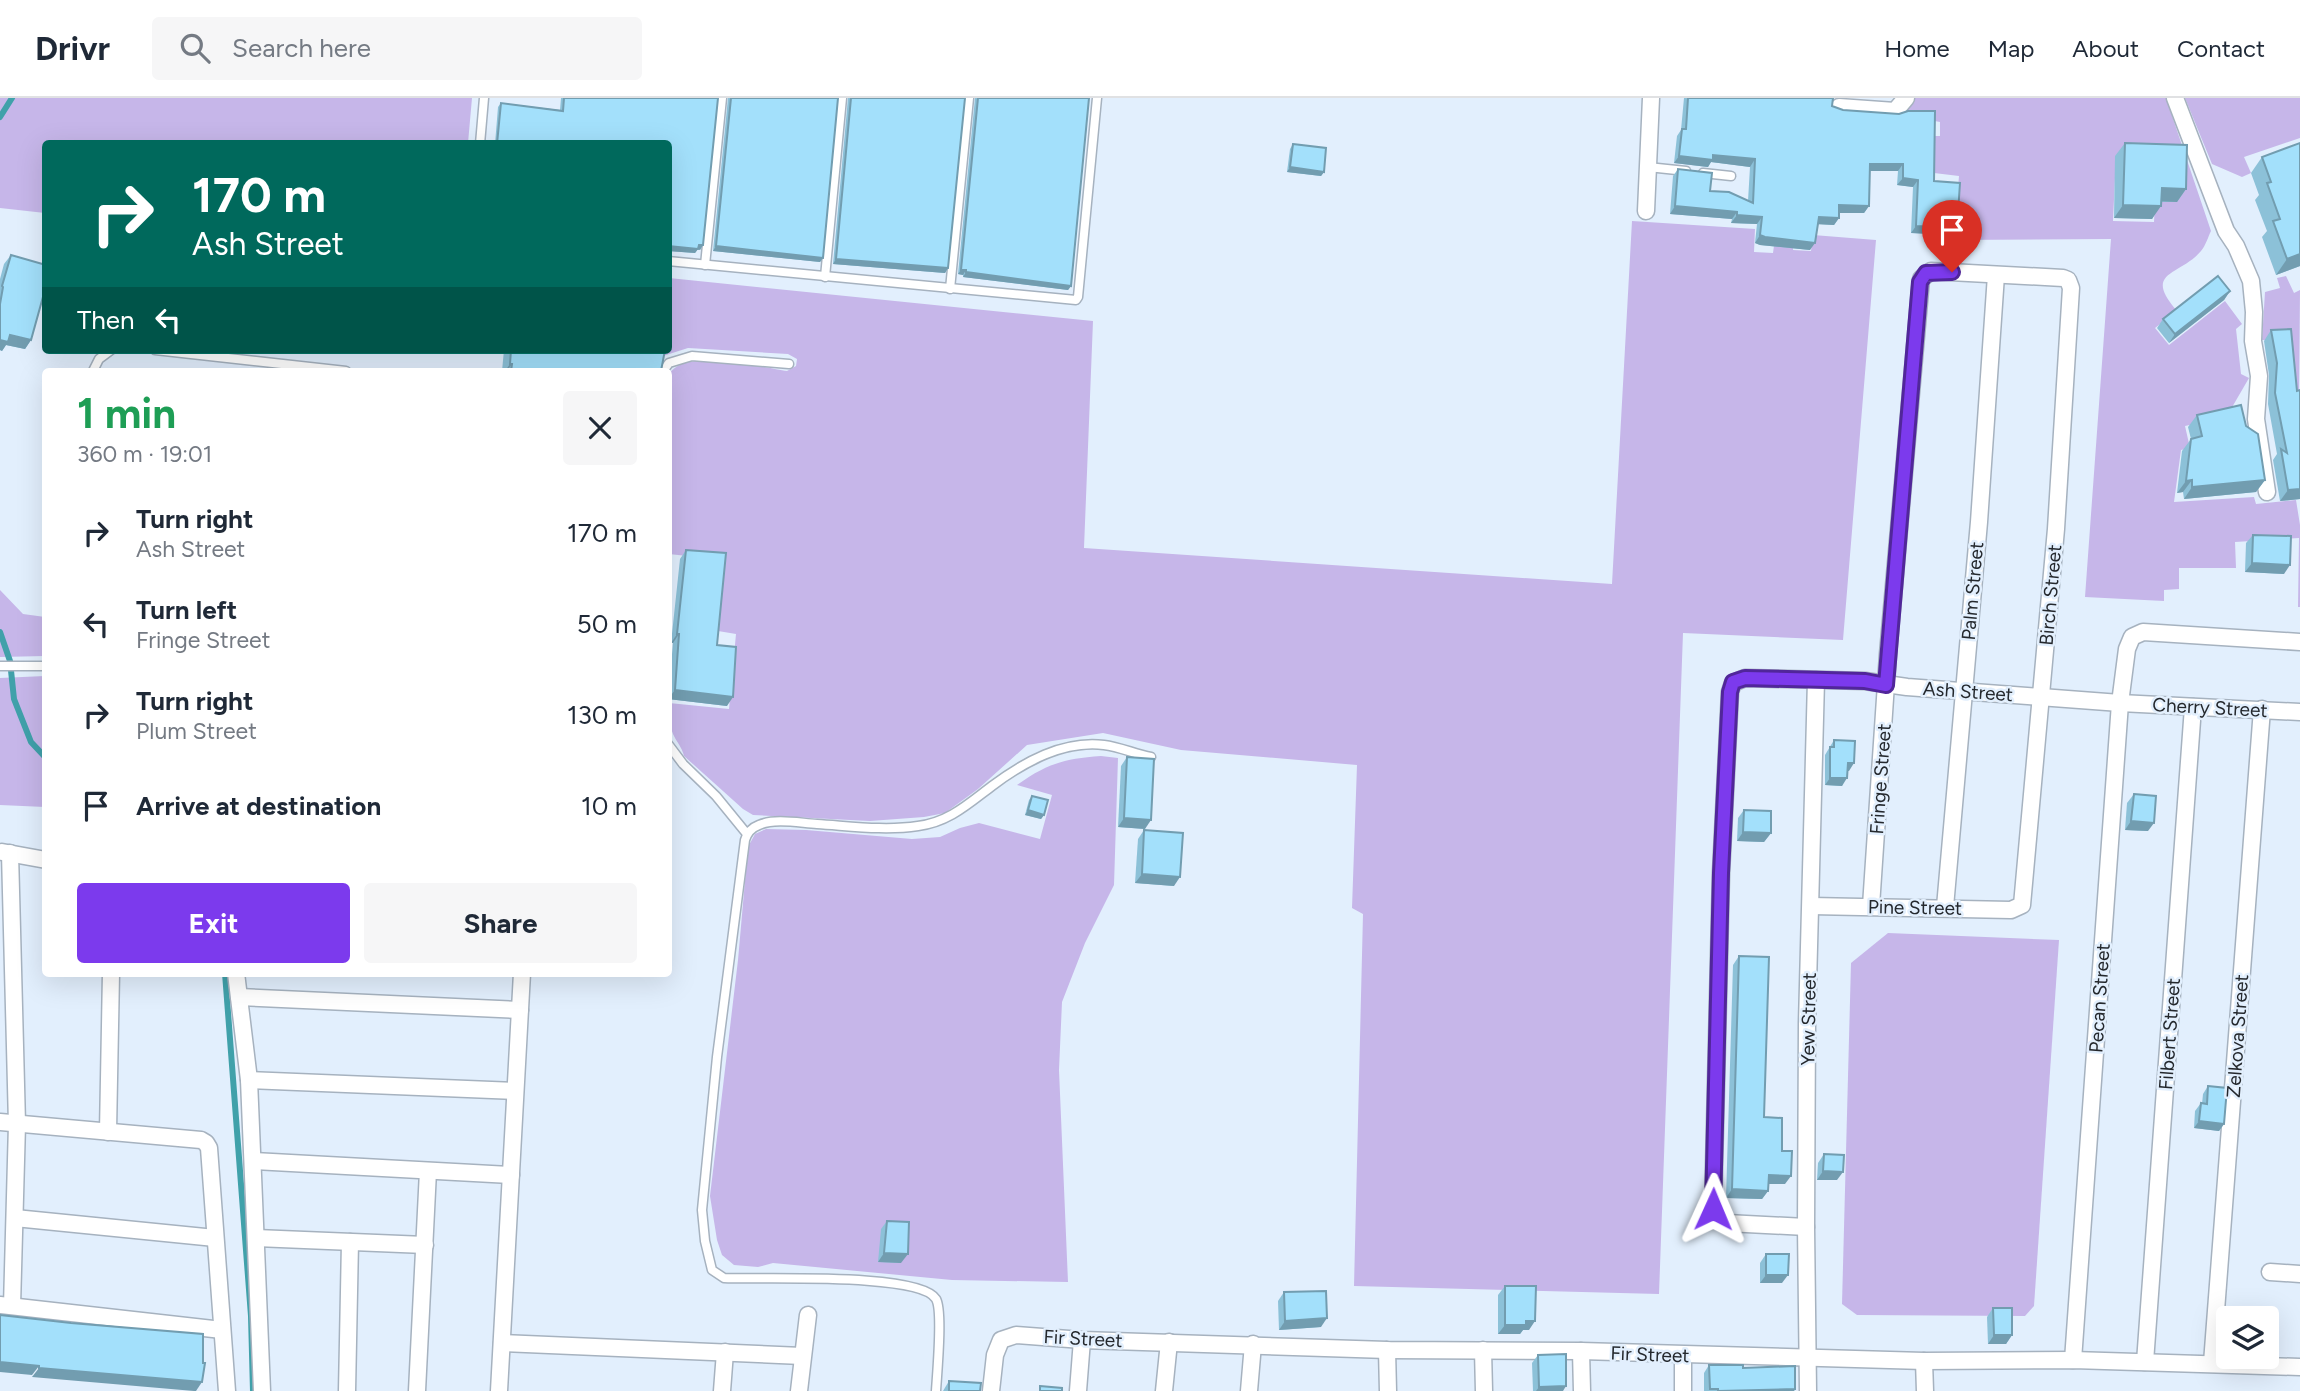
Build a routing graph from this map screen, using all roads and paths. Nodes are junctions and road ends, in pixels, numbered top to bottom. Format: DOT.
graph roads {
  1 [pos="484,98"];
  2 [pos="722,98"];
  3 [pos="842,98"];
  4 [pos="968,98"];
  5 [pos="1097,98"];
  6 [pos="1651,98"];
  7 [pos="1906,98"];
  8 [pos="2175,98"];
  9 [pos="1839,107"];
  10 [pos="480,140"];
  11 [pos="1648,167"];
  12 [pos="1731,176"];
  13 [pos="1646,211"];
  14 [pos="672,261"];
  15 [pos="705,265"];
  16 [pos="1996,275"];
  17 [pos="825,277"];
  18 [pos="950,289"];
  19 [pos="106,354"];
  20 [pos="191,354"];
  21 [pos="789,364"];
  22 [pos="94,368"];
  23 [pos="319,368"];
  24 [pos="665,368"];
  25 [pos="2267,492"];
  26 [pos="2300,642"];
  27 [pos="0,666"];
  28 [pos="42,666"];
  29 [pos="1816,680"];
  30 [pos="1886,685"];
  31 [pos="1963,691"];
  32 [pos="2042,696"];
  33 [pos="2120,703"];
  34 [pos="2193,707"];
  35 [pos="2262,709"];
  36 [pos="2300,712"];
  37 [pos="672,749"];
  38 [pos="1151,758"];
  39 [pos="747,834"];
  40 [pos="5,852"];
  41 [pos="42,859"];
  42 [pos="1811,906"];
  43 [pos="1871,906"];
  44 [pos="1945,907"];
  45 [pos="2019,908"];
  46 [pos="111,977"];
  47 [pos="236,977"];
  48 [pos="522,977"];
  49 [pos="239,998"];
  50 [pos="520,1010"];
  51 [pos="249,1080"];
  52 [pos="515,1091"];
  53 [pos="0,1122"];
  54 [pos="17,1124"];
  55 [pos="108,1132"];
  56 [pos="254,1161"];
  57 [pos="428,1171"];
  58 [pos="511,1175"];
  59 [pos="15,1218"];
  60 [pos="1806,1227"];
  61 [pos="215,1238"];
  62 [pos="256,1238"];
  63 [pos="350,1242"];
  64 [pos="425,1245"];
  65 [pos="2270,1272"];
  66 [pos="2300,1274"];
  67 [pos="6,1305"];
  68 [pos="808,1315"];
  69 [pos="222,1330"];
  70 [pos="1082,1340"];
  71 [pos="1168,1342"];
  72 [pos="502,1343"];
  73 [pos="1253,1344"];
  74 [pos="1387,1350"];
  75 [pos="1483,1350"];
  76 [pos="1581,1351"];
  77 [pos="725,1352"];
  78 [pos="1683,1355"];
  79 [pos="802,1356"];
  80 [pos="1808,1357"];
  81 [pos="2073,1360"];
  82 [pos="1924,1361"];
  83 [pos="2145,1362"];
  84 [pos="2212,1363"];
  85 [pos="2300,1367"];
  86 [pos="227,1391"];
  87 [pos="262,1391"];
  88 [pos="347,1391"];
  89 [pos="417,1391"];
  90 [pos="499,1391"];
  91 [pos="722,1391"];
  92 [pos="799,1391"];
  93 [pos="936,1391"];
  94 [pos="991,1391"];
  95 [pos="1078,1391"];
  96 [pos="1164,1391"];
  97 [pos="1250,1391"];
  98 [pos="1388,1391"];
  99 [pos="1484,1391"];
  100 [pos="1582,1391"];
  101 [pos="1683,1391"];
  102 [pos="1808,1391"];
  103 [pos="1924,1391"];
  1 -- 10 [label="lane"];
  2 -- 15 [label="lane"];
  3 -- 17 [label="lane"];
  4 -- 18 [label="lane"];
  5 -- 18 [label="lane"];
  6 -- 11 [label="street"];
  7 -- 9 [label="street"];
  8 -- 25 [label="street"];
  11 -- 12 [label="lane"];
  11 -- 13 [label="street"];
  14 -- 15 [label="lane"];
  15 -- 17 [label="lane"];
  16 -- 30 [label="street, Fringe Street"];
  16 -- 31 [label="street, Palm Street"];
  16 -- 32 [label="street, Birch Street"];
  17 -- 18 [label="lane"];
  19 -- 22 [label="lane"];
  20 -- 23 [label="lane"];
  21 -- 24 [label="lane"];
  26 -- 33 [label="street, Pecan Street"];
  27 -- 28 [label="lane"];
  29 -- 30 [label="street, Ash Street"];
  29 -- 42 [label="street, Yew Street"];
  29 -- 60 [label="street, Ash Street"];
  30 -- 31 [label="street, Ash Street"];
  30 -- 43 [label="street, Fringe Street"];
  31 -- 32 [label="street, Ash Street"];
  31 -- 44 [label="street, Palm Street"];
  32 -- 33 [label="street, Ash Street"];
  32 -- 45 [label="street, Birch Street"];
  33 -- 34 [label="street, Cherry Street"];
  33 -- 81 [label="street, Pecan Street"];
  34 -- 35 [label="street, Cherry Street"];
  34 -- 83 [label="street, Filbert Street"];
  35 -- 36 [label="street, Cherry Street"];
  35 -- 84 [label="street, Zelkova Street"];
  37 -- 39 [label="lane"];
  38 -- 39 [label="lane"];
  39 -- 93 [label="lane"];
  40 -- 41 [label="street"];
  40 -- 54 [label="street"];
  42 -- 43 [label="street, Pine Street"];
  42 -- 60 [label="street, Yew Street"];
  43 -- 44 [label="street, Pine Street"];
  44 -- 45 [label="street, Pine Street"];
  46 -- 55 [label="street"];
  47 -- 49 [label="street"];
  48 -- 50 [label="street"];
  49 -- 50 [label="street"];
  49 -- 51 [label="street"];
  50 -- 52 [label="street"];
  51 -- 52 [label="street"];
  51 -- 56 [label="street"];
  52 -- 58 [label="street"];
  53 -- 54 [label="street"];
  54 -- 55 [label="street"];
  54 -- 59 [label="street"];
  55 -- 61 [label="street"];
  56 -- 57 [label="street"];
  56 -- 62 [label="street"];
  57 -- 58 [label="street"];
  57 -- 64 [label="street"];
  58 -- 72 [label="street"];
  59 -- 61 [label="street"];
  59 -- 67 [label="street"];
  60 -- 80 [label="street, Yew Street"];
  61 -- 69 [label="street"];
  62 -- 63 [label="street"];
  62 -- 87 [label="street"];
  63 -- 64 [label="street"];
  63 -- 88 [label="street"];
  64 -- 89 [label="street"];
  65 -- 66 [label="street"];
  67 -- 69 [label="street"];
  68 -- 79 [label="street"];
  69 -- 86 [label="street"];
  70 -- 71 [label="street, Fir Street"];
  70 -- 94 [label="street, Fir Street"];
  70 -- 95 [label="street"];
  71 -- 73 [label="street, Fir Street"];
  71 -- 96 [label="street"];
  72 -- 77 [label="street"];
  72 -- 90 [label="street"];
  73 -- 74 [label="street, Fir Street"];
  73 -- 97 [label="street"];
  74 -- 75 [label="street, Fir Street"];
  74 -- 98 [label="street"];
  75 -- 76 [label="street, Fir Street"];
  75 -- 99 [label="street"];
  76 -- 78 [label="street, Fir Street"];
  76 -- 100 [label="street"];
  77 -- 79 [label="street"];
  77 -- 91 [label="street"];
  78 -- 80 [label="street, Fir Street"];
  78 -- 101 [label="street"];
  79 -- 92 [label="street"];
  80 -- 82 [label="street, Fir Street"];
  80 -- 102 [label="street, Yew Street"];
  81 -- 82 [label="street, Fir Street"];
  81 -- 83 [label="street, Fir Street"];
  82 -- 103 [label="street"];
  83 -- 84 [label="street, Fir Street"];
  84 -- 85 [label="street, Fir Street"];
}
